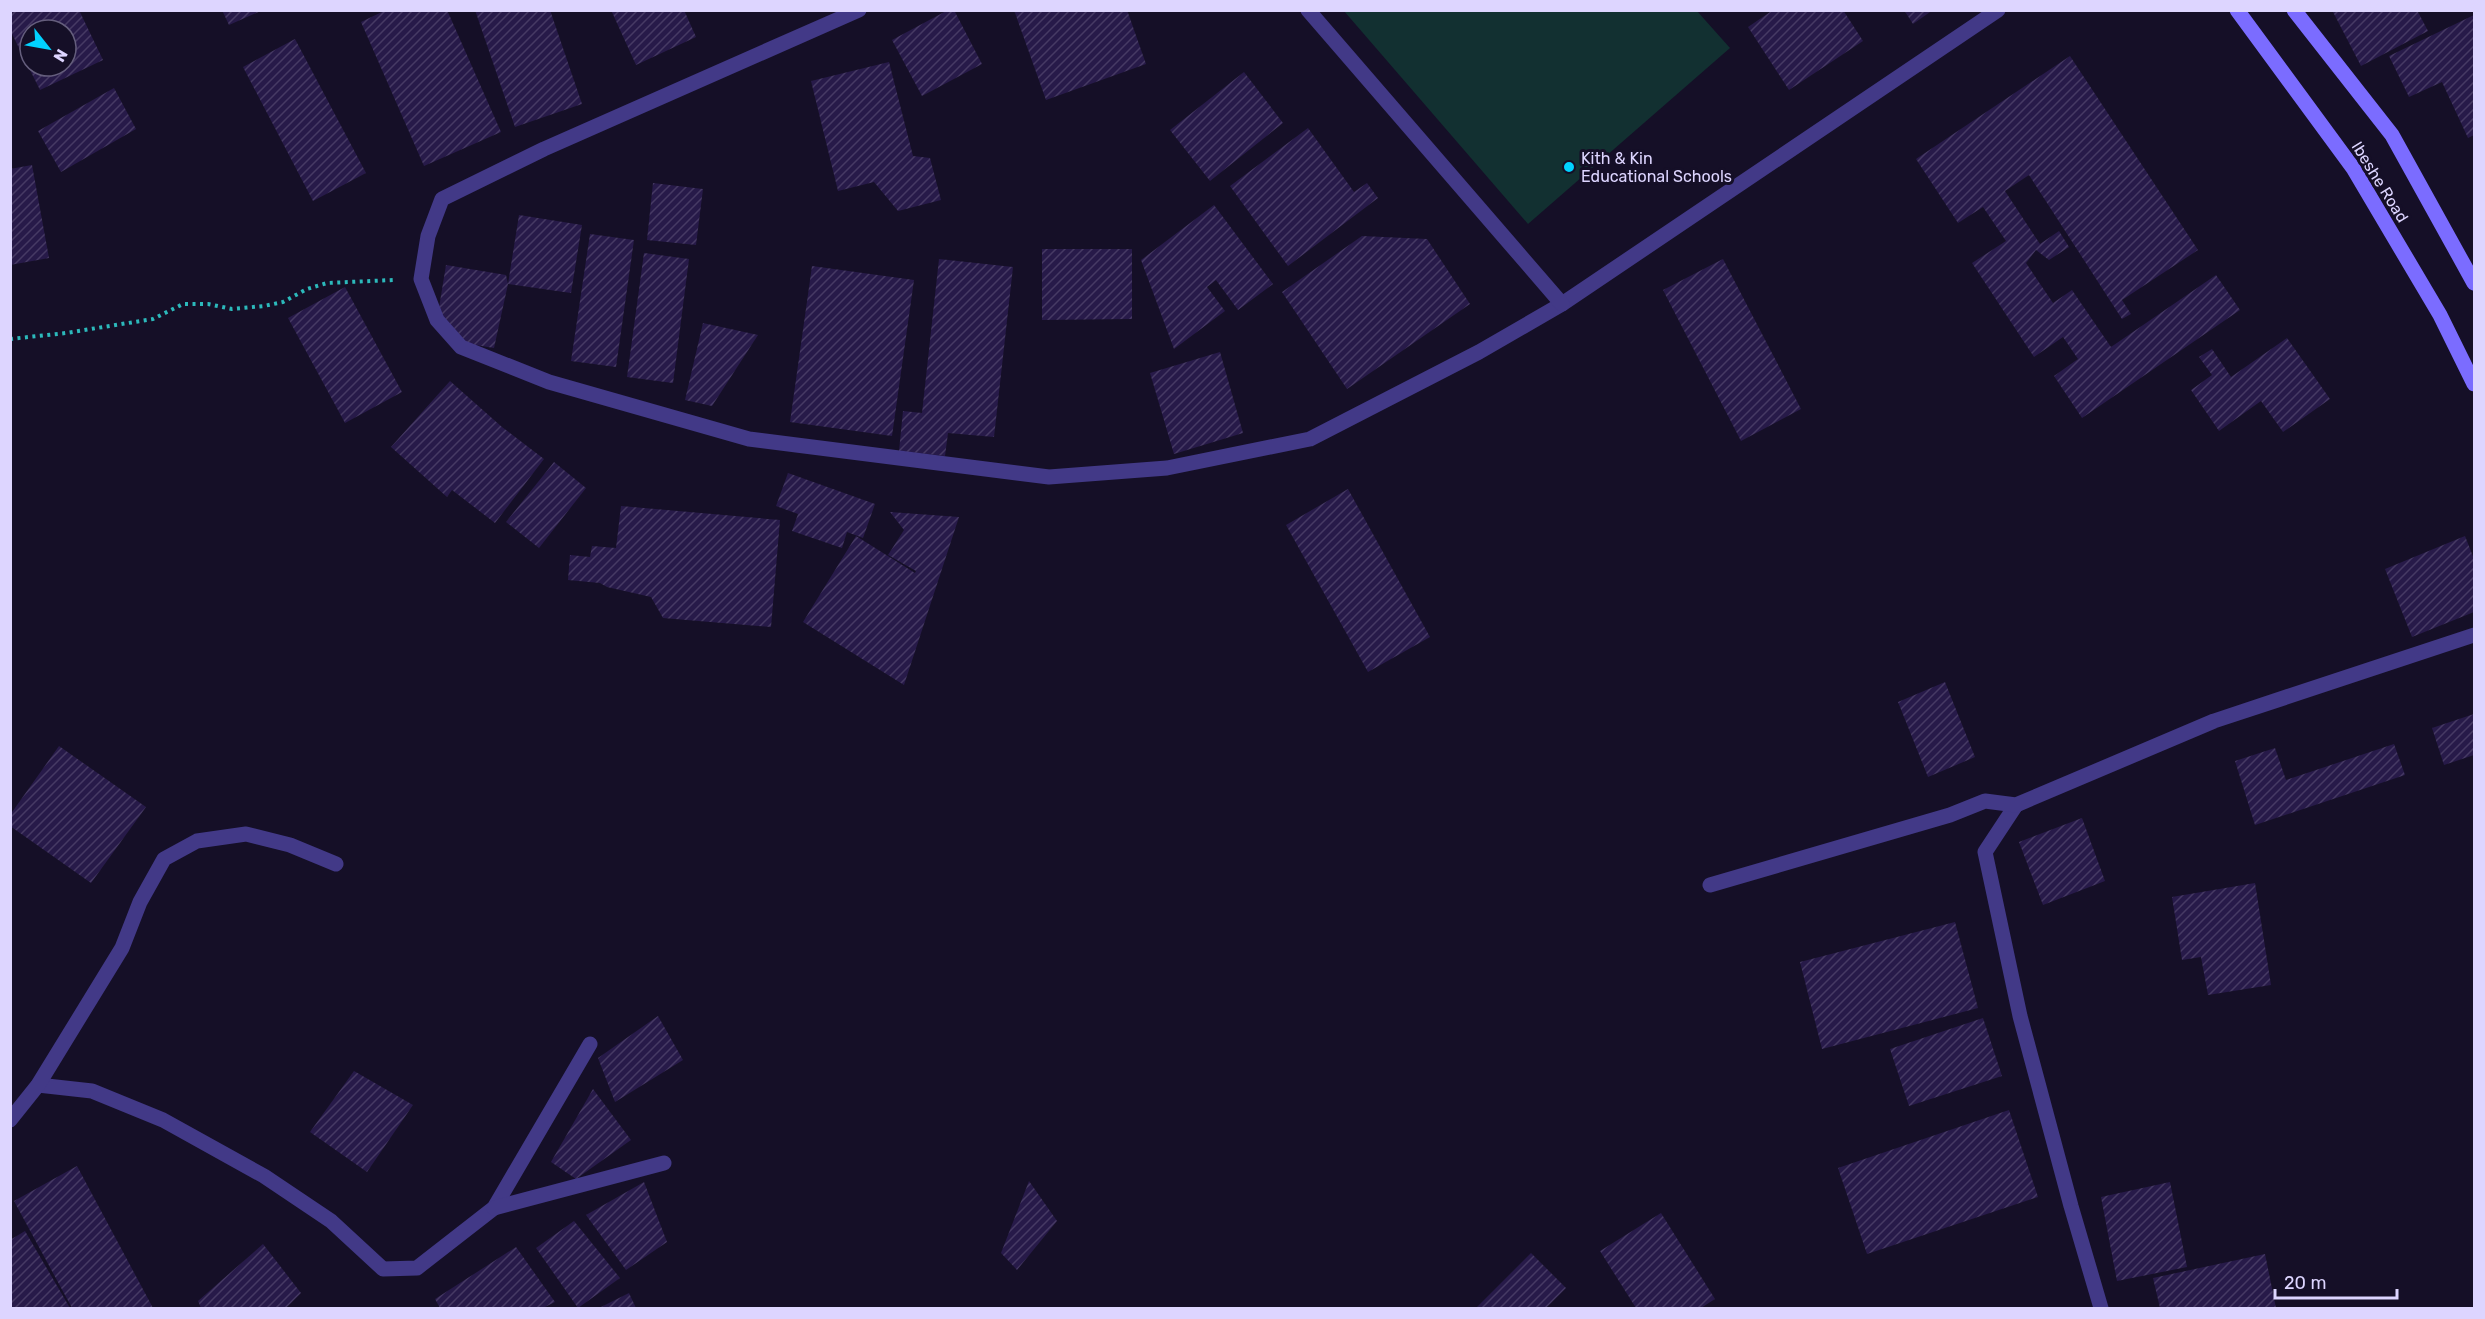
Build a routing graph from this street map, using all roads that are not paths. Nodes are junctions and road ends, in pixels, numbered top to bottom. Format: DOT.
graph roads {
  1 [pos="859,10"];
  2 [pos="1308,10"];
  3 [pos="1998,10"];
  4 [pos="2237,10"];
  5 [pos="2294,10"];
  6 [pos="2475,283"];
  7 [pos="1563,304"];
  8 [pos="2475,384"];
  9 [pos="2475,635"];
  10 [pos="2016,805"];
  11 [pos="336,864"];
  12 [pos="1710,885"];
  13 [pos="590,1044"];
  14 [pos="38,1085"];
  15 [pos="10,1120"];
  16 [pos="664,1162"];
  17 [pos="494,1208"];
  18 [pos="2101,1308"];
  1 -- 7 [label="street"];
  2 -- 7 [label="street"];
  3 -- 7 [label="street"];
  4 -- 8 [label="main road, Ibeshe Road"];
  5 -- 6 [label="main road, Ibeshe Road"];
  9 -- 10 [label="street"];
  10 -- 12 [label="street"];
  10 -- 18 [label="street"];
  11 -- 14 [label="street"];
  13 -- 17 [label="street"];
  14 -- 15 [label="street"];
  14 -- 17 [label="street"];
  16 -- 17 [label="street"];
}
